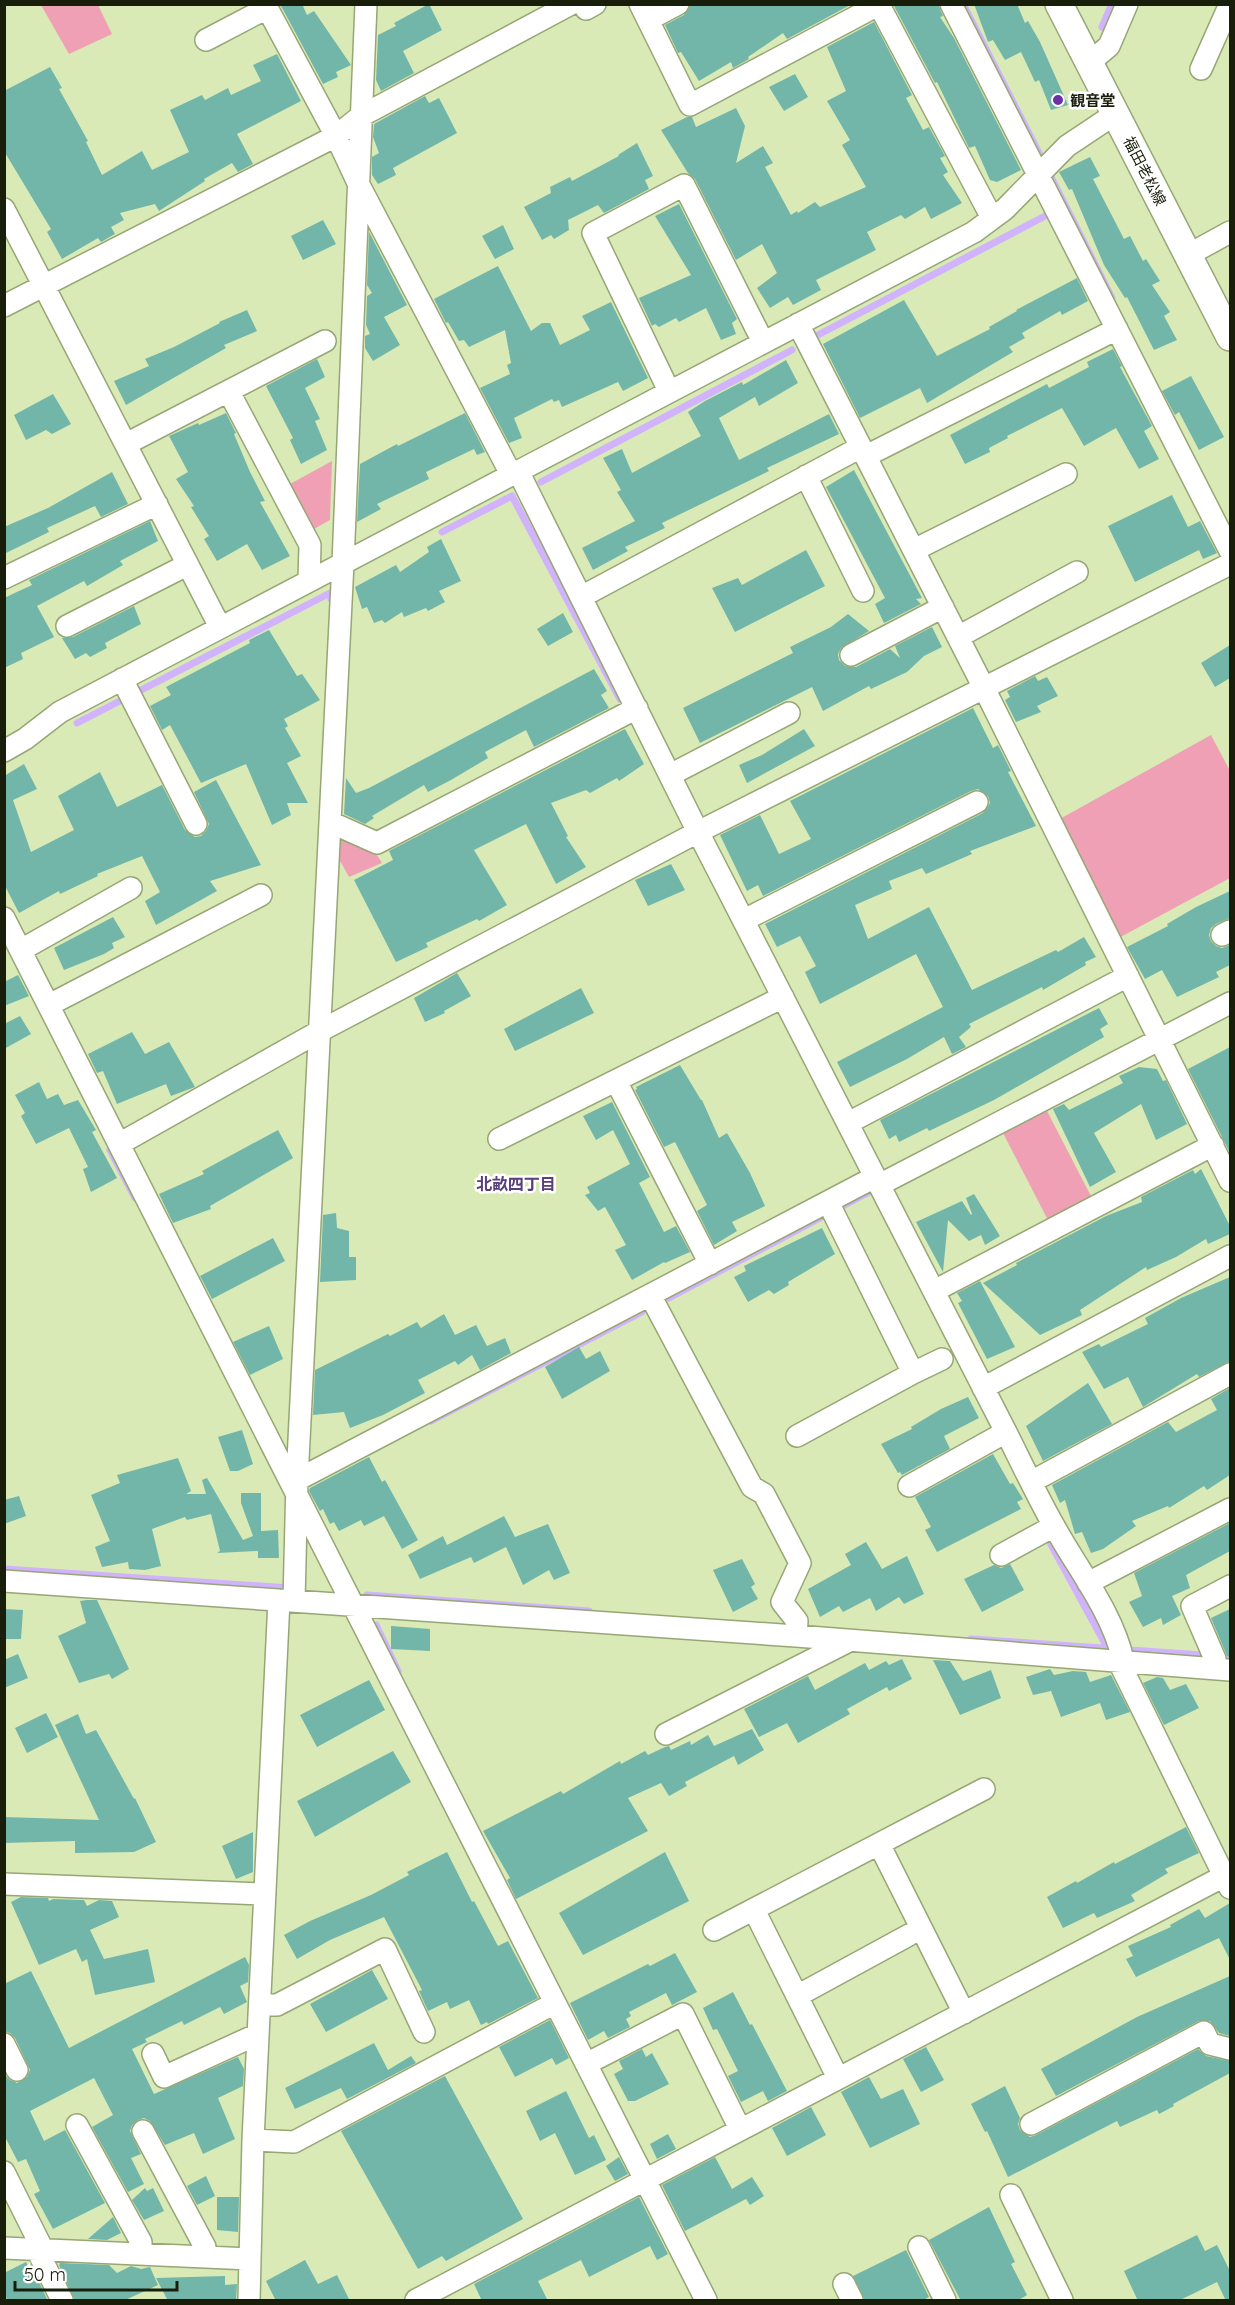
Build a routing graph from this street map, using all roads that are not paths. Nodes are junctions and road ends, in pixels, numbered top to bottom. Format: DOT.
graph roads {
  1 [pos="366,4"];
  2 [pos="571,4"];
  3 [pos="584,4"];
  4 [pos="595,4"];
  5 [pos="678,4"];
  6 [pos="951,4"];
  7 [pos="1059,4"];
  8 [pos="1127,4"];
  9 [pos="1230,4"];
  10 [pos="879,5"];
  11 [pos="266,6"];
  12 [pos="644,12"];
  13 [pos="206,40"];
  14 [pos="1089,63"];
  15 [pos="1201,69"];
  16 [pos="1115,114"];
  17 [pos="350,125"];
  18 [pos="354,173"];
  19 [pos="1037,175"];
  20 [pos="5,213"];
  21 [pos="992,218"];
  22 [pos="1230,232"];
  23 [pos="1188,255"];
  24 [pos="44,285"];
  25 [pos="4,306"];
  26 [pos="798,324"];
  27 [pos="1117,330"];
  28 [pos="1230,337"];
  29 [pos="325,341"];
  30 [pos="763,342"];
  31 [pos="669,391"];
  32 [pos="229,392"];
  33 [pos="126,444"];
  34 [pos="863,451"];
  35 [pos="514,472"];
  36 [pos="1065,474"];
  37 [pos="806,477"];
  38 [pos="157,504"];
  39 [pos="914,550"];
  40 [pos="1230,550"];
  41 [pos="343,562"];
  42 [pos="1230,564"];
  43 [pos="187,565"];
  44 [pos="1077,572"];
  45 [pos="4,578"];
  46 [pos="309,580"];
  47 [pos="863,591"];
  48 [pos="581,597"];
  49 [pos="943,607"];
  50 [pos="67,626"];
  51 [pos="220,627"];
  52 [pos="958,637"];
  53 [pos="851,655"];
  54 [pos="122,679"];
  55 [pos="984,688"];
  56 [pos="637,708"];
  57 [pos="789,713"];
  58 [pos="4,751"];
  59 [pos="670,775"];
  60 [pos="977,802"];
  61 [pos="330,822"];
  62 [pos="196,824"];
  63 [pos="699,832"];
  64 [pos="131,888"];
  65 [pos="261,895"];
  66 [pos="4,918"];
  67 [pos="744,920"];
  68 [pos="21,950"];
  69 [pos="1128,976"];
  70 [pos="783,998"];
  71 [pos="1230,1003"];
  72 [pos="49,1005"];
  73 [pos="314,1034"];
  74 [pos="1160,1039"];
  75 [pos="616,1081"];
  76 [pos="848,1123"];
  77 [pos="498,1139"];
  78 [pos="119,1144"];
  79 [pos="1213,1145"];
  80 [pos="877,1181"];
  81 [pos="1230,1181"];
  82 [pos="828,1202"];
  83 [pos="1230,1256"];
  84 [pos="710,1263"];
  85 [pos="934,1292"];
  86 [pos="650,1295"];
  87 [pos="942,1359"];
  88 [pos="913,1373"];
  89 [pos="1230,1374"];
  90 [pos="983,1388"];
  91 [pos="1006,1432"];
  92 [pos="797,1436"];
  93 [pos="1031,1482"];
  94 [pos="909,1486"];
  95 [pos="297,1487"];
  96 [pos="1230,1509"];
  97 [pos="1054,1526"];
  98 [pos="1001,1555"];
  99 [pos="4,1581"];
  100 [pos="1088,1583"];
  101 [pos="1230,1586"];
  102 [pos="286,1600"];
  103 [pos="353,1605"];
  104 [pos="796,1629"];
  105 [pos="849,1641"];
  106 [pos="1120,1653"];
  107 [pos="1218,1663"];
  108 [pos="666,1734"];
  109 [pos="984,1789"];
  110 [pos="879,1844"];
  111 [pos="1228,1879"];
  112 [pos="4,1884"];
  113 [pos="265,1894"];
  114 [pos="754,1910"];
  115 [pos="714,1930"];
  116 [pos="909,1935"];
  117 [pos="797,1996"];
  118 [pos="555,2003"];
  119 [pos="265,2005"];
  120 [pos="964,2013"];
  121 [pos="424,2032"];
  122 [pos="258,2034"];
  123 [pos="4,2044"];
  124 [pos="1230,2049"];
  125 [pos="153,2054"];
  126 [pos="586,2064"];
  127 [pos="17,2070"];
  128 [pos="838,2078"];
  129 [pos="1031,2124"];
  130 [pos="77,2125"];
  131 [pos="740,2129"];
  132 [pos="143,2131"];
  133 [pos="259,2140"];
  134 [pos="4,2172"];
  135 [pos="645,2180"];
  136 [pos="1011,2195"];
  137 [pos="11,2200"];
  138 [pos="919,2247"];
  139 [pos="4,2248"];
  140 [pos="141,2248"];
  141 [pos="40,2250"];
  142 [pos="204,2252"];
  143 [pos="250,2259"];
  144 [pos="62,2301"];
  145 [pos="249,2301"];
  146 [pos="416,2301"];
  147 [pos="706,2301"];
  148 [pos="945,2301"];
  149 [pos="1062,2301"];
  1 -- 17 [label="street"];
  2 -- 17 [label="street"];
  3 -- 4 [label="street"];
  5 -- 12 [label="street"];
  6 -- 19 [label="street"];
  7 -- 14 [label="main road, 福田老松線"];
  8 -- 14 [label="street"];
  9 -- 15 [label="street"];
  10 -- 12 [label="street"];
  10 -- 21 [label="street"];
  11 -- 13 [label="street"];
  11 -- 17 [label="street"];
  14 -- 16 [label="main road, 福田老松線"];
  16 -- 19 [label="street"];
  16 -- 23 [label="main road, 福田老松線"];
  17 -- 18 [label="street"];
  17 -- 18 [label="street"];
  17 -- 24 [label="street"];
  18 -- 35 [label="street"];
  18 -- 41 [label="street"];
  19 -- 21 [label="street"];
  19 -- 27 [label="street"];
  20 -- 24 [label="street"];
  21 -- 26 [label="street"];
  22 -- 23 [label="street"];
  23 -- 28 [label="main road, 福田老松線"];
  24 -- 25 [label="street"];
  24 -- 33 [label="street"];
  26 -- 30 [label="street"];
  26 -- 34 [label="street"];
  27 -- 34 [label="street"];
  27 -- 40 [label="street"];
  29 -- 32 [label="street"];
  30 -- 31 [label="street"];
  30 -- 31 [label="street"];
  31 -- 35 [label="street"];
  32 -- 33 [label="street"];
  32 -- 46 [label="street"];
  33 -- 38 [label="street"];
  34 -- 37 [label="street"];
  34 -- 39 [label="street"];
  35 -- 41 [label="street"];
  35 -- 48 [label="street"];
  36 -- 39 [label="street"];
  37 -- 47 [label="street"];
  37 -- 48 [label="street"];
  38 -- 43 [label="street"];
  38 -- 45 [label="street"];
  39 -- 49 [label="street"];
  41 -- 46 [label="street"];
  41 -- 61 [label="street"];
  42 -- 55 [label="street"];
  43 -- 50 [label="street"];
  43 -- 51 [label="street"];
  44 -- 52 [label="street"];
  46 -- 51 [label="street"];
  48 -- 56 [label="street"];
  49 -- 52 [label="street"];
  49 -- 53 [label="street"];
  51 -- 54 [label="street"];
  52 -- 55 [label="street"];
  54 -- 58 [label="street"];
  54 -- 62 [label="street"];
  55 -- 63 [label="street"];
  55 -- 69 [label="street"];
  56 -- 59 [label="street"];
  56 -- 61 [label="street"];
  57 -- 59 [label="street"];
  59 -- 63 [label="street"];
  60 -- 67 [label="street"];
  61 -- 73 [label="street"];
  63 -- 67 [label="street"];
  63 -- 73 [label="street"];
  64 -- 68 [label="street"];
  65 -- 72 [label="street"];
  66 -- 68 [label="street"];
  67 -- 70 [label="street"];
  68 -- 72 [label="street"];
  69 -- 74 [label="street"];
  69 -- 76 [label="street"];
  70 -- 75 [label="street"];
  70 -- 76 [label="street"];
  71 -- 74 [label="street"];
  72 -- 78 [label="street"];
  73 -- 78 [label="street"];
  73 -- 95 [label="street"];
  74 -- 79 [label="street"];
  74 -- 80 [label="street"];
  75 -- 77 [label="street"];
  75 -- 84 [label="street"];
  76 -- 80 [label="street"];
  78 -- 95 [label="street"];
  79 -- 81 [label="street"];
  79 -- 85 [label="street"];
  80 -- 82 [label="street"];
  80 -- 85 [label="street"];
  82 -- 84 [label="street"];
  82 -- 88 [label="street"];
  83 -- 90 [label="street"];
  84 -- 86 [label="street"];
  85 -- 90 [label="street"];
  86 -- 95 [label="street"];
  86 -- 104 [label="street"];
  87 -- 88 [label="street"];
  88 -- 92 [label="street"];
  89 -- 93 [label="street"];
  90 -- 91 [label="street"];
  91 -- 93 [label="street"];
  91 -- 94 [label="street"];
  93 -- 97 [label="street"];
  95 -- 102 [label="street"];
  95 -- 103 [label="street"];
  96 -- 100 [label="street"];
  97 -- 98 [label="street"];
  97 -- 100 [label="street"];
  99 -- 102 [label="street"];
  100 -- 106 [label="street"];
  101 -- 107 [label="street"];
  102 -- 103 [label="street"];
  102 -- 113 [label="street"];
  103 -- 104 [label="street"];
  103 -- 118 [label="street"];
  104 -- 105 [label="street"];
  105 -- 106 [label="street"];
  105 -- 108 [label="street"];
  106 -- 107 [label="street"];
  106 -- 111 [label="street"];
  109 -- 110 [label="street"];
  110 -- 114 [label="street"];
  110 -- 120 [label="street"];
  111 -- 120 [label="street"];
  112 -- 113 [label="street"];
  113 -- 119 [label="street"];
  114 -- 115 [label="street"];
  114 -- 117 [label="street"];
  116 -- 117 [label="street"];
  117 -- 128 [label="street"];
  118 -- 126 [label="street"];
  118 -- 133 [label="street"];
  119 -- 121 [label="street"];
  119 -- 122 [label="street"];
  120 -- 128 [label="street"];
  122 -- 125 [label="street"];
  122 -- 133 [label="street"];
  123 -- 127 [label="street"];
  124 -- 129 [label="street"];
  126 -- 131 [label="street"];
  126 -- 135 [label="street"];
  128 -- 131 [label="street"];
  130 -- 140 [label="street"];
  131 -- 135 [label="street"];
  132 -- 142 [label="street"];
  133 -- 143 [label="street"];
  134 -- 137 [label="street"];
  135 -- 146 [label="street"];
  135 -- 147 [label="street"];
  136 -- 149 [label="street"];
  137 -- 141 [label="street"];
  138 -- 148 [label="street"];
  139 -- 141 [label="street"];
  140 -- 141 [label="street"];
  140 -- 142 [label="street"];
  141 -- 144 [label="street"];
  142 -- 143 [label="street"];
  143 -- 145 [label="street"];
}
